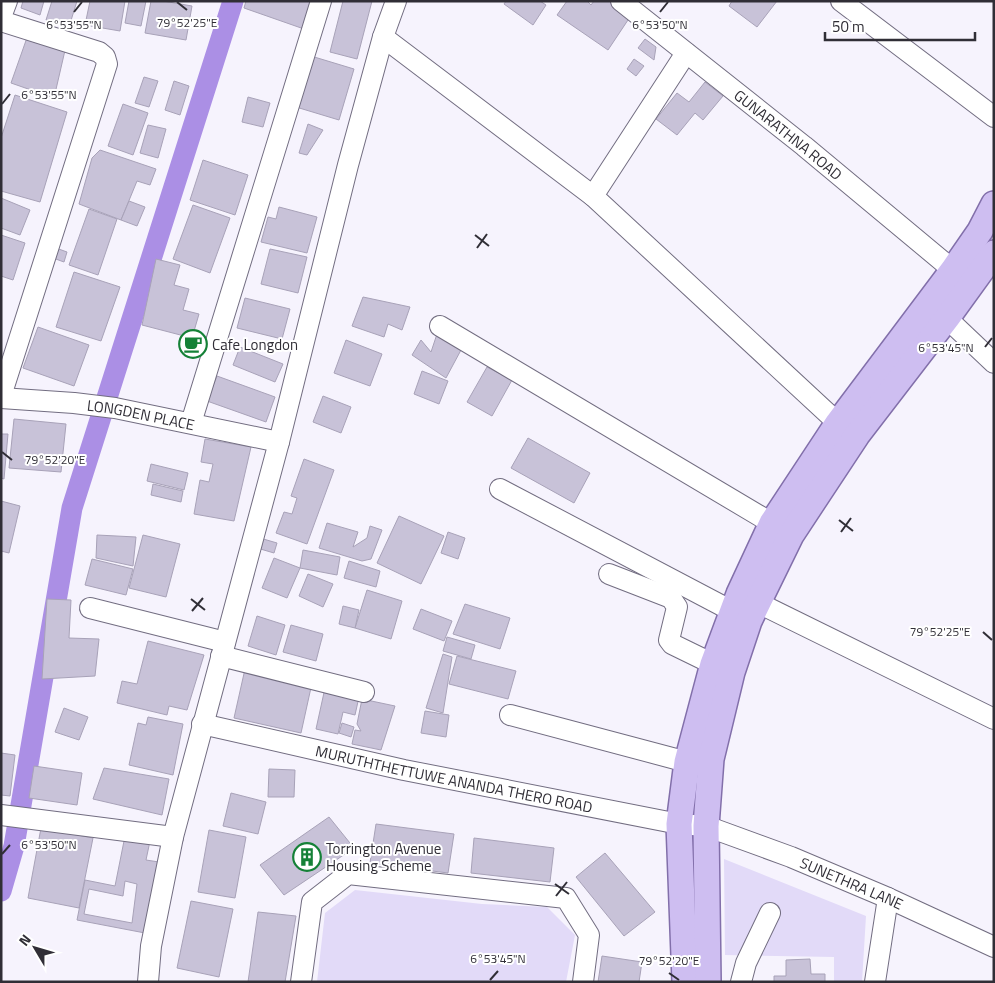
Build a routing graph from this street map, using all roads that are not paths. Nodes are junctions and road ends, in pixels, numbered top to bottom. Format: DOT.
graph roads {
  1 [pos="7,1"];
  2 [pos="321,1"];
  3 [pos="396,1"];
  4 [pos="621,1"];
  5 [pos="841,1"];
  6 [pos="1,19"];
  7 [pos="383,37"];
  8 [pos="686,52"];
  9 [pos="994,117"];
  10 [pos="593,196"];
  11 [pos="994,204"];
  12 [pos="994,253"];
  13 [pos="953,270"];
  14 [pos="938,310"];
  15 [pos="440,326"];
  16 [pos="994,363"];
  17 [pos="1,397"];
  18 [pos="191,423"];
  19 [pos="838,423"];
  20 [pos="279,442"];
  21 [pos="500,488"];
  22 [pos="782,529"];
  23 [pos="608,574"];
  24 [pos="743,602"];
  25 [pos="90,608"];
  26 [pos="223,649"];
  27 [pos="713,664"];
  28 [pos="364,692"];
  29 [pos="510,715"];
  30 [pos="994,719"];
  31 [pos="202,724"];
  32 [pos="687,762"];
  33 [pos="6,816"];
  34 [pos="679,824"];
  35 [pos="706,826"];
  36 [pos="173,837"];
  37 [pos="888,898"];
  38 [pos="770,913"];
  39 [pos="994,947"];
  40 [pos="148,982"];
  41 [pos="301,982"];
  42 [pos="582,982"];
  43 [pos="685,982"];
  44 [pos="708,982"];
  45 [pos="741,982"];
  46 [pos="875,982"];
  1 -- 6 [label="street"];
  2 -- 18 [label="street"];
  3 -- 7 [label="street"];
  4 -- 8 [label="street, GUNARATHNA ROAD"];
  5 -- 9 [label="street"];
  6 -- 17 [label="street"];
  7 -- 10 [label="street"];
  7 -- 20 [label="street"];
  8 -- 10 [label="street"];
  8 -- 13 [label="street, GUNARATHNA ROAD"];
  10 -- 19 [label="street"];
  11 -- 13 [label="main road"];
  12 -- 14 [label="main road"];
  13 -- 14 [label="main road"];
  14 -- 16 [label="street"];
  14 -- 19 [label="main road"];
  14 -- 22 [label="main road"];
  15 -- 22 [label="street"];
  17 -- 18 [label="street, LONGDEN PLACE"];
  18 -- 20 [label="street, LONGDEN PLACE"];
  19 -- 22 [label="main road"];
  20 -- 26 [label="street"];
  21 -- 24 [label="street"];
  22 -- 24 [label="main road"];
  23 -- 27 [label="street"];
  24 -- 27 [label="main road"];
  24 -- 30 [label="street"];
  24 -- 35 [label="main road"];
  25 -- 26 [label="street"];
  26 -- 28 [label="street"];
  26 -- 31 [label="street"];
  27 -- 32 [label="main road"];
  29 -- 32 [label="street"];
  31 -- 34 [label="street, MURUTHTHETTUWE ANANDA THERO ROAD"];
  31 -- 36 [label="street"];
  32 -- 34 [label="main road"];
  33 -- 36 [label="street"];
  34 -- 35 [label="street, MURUTHTHETTUWE ANANDA THERO ROAD"];
  34 -- 43 [label="main road"];
  35 -- 37 [label="street, SUNETHRA LANE"];
  35 -- 44 [label="main road"];
  36 -- 40 [label="street"];
  37 -- 39 [label="street, SUNETHRA LANE"];
  37 -- 46 [label="street"];
  38 -- 45 [label="street"];
  41 -- 42 [label="street"];
}
